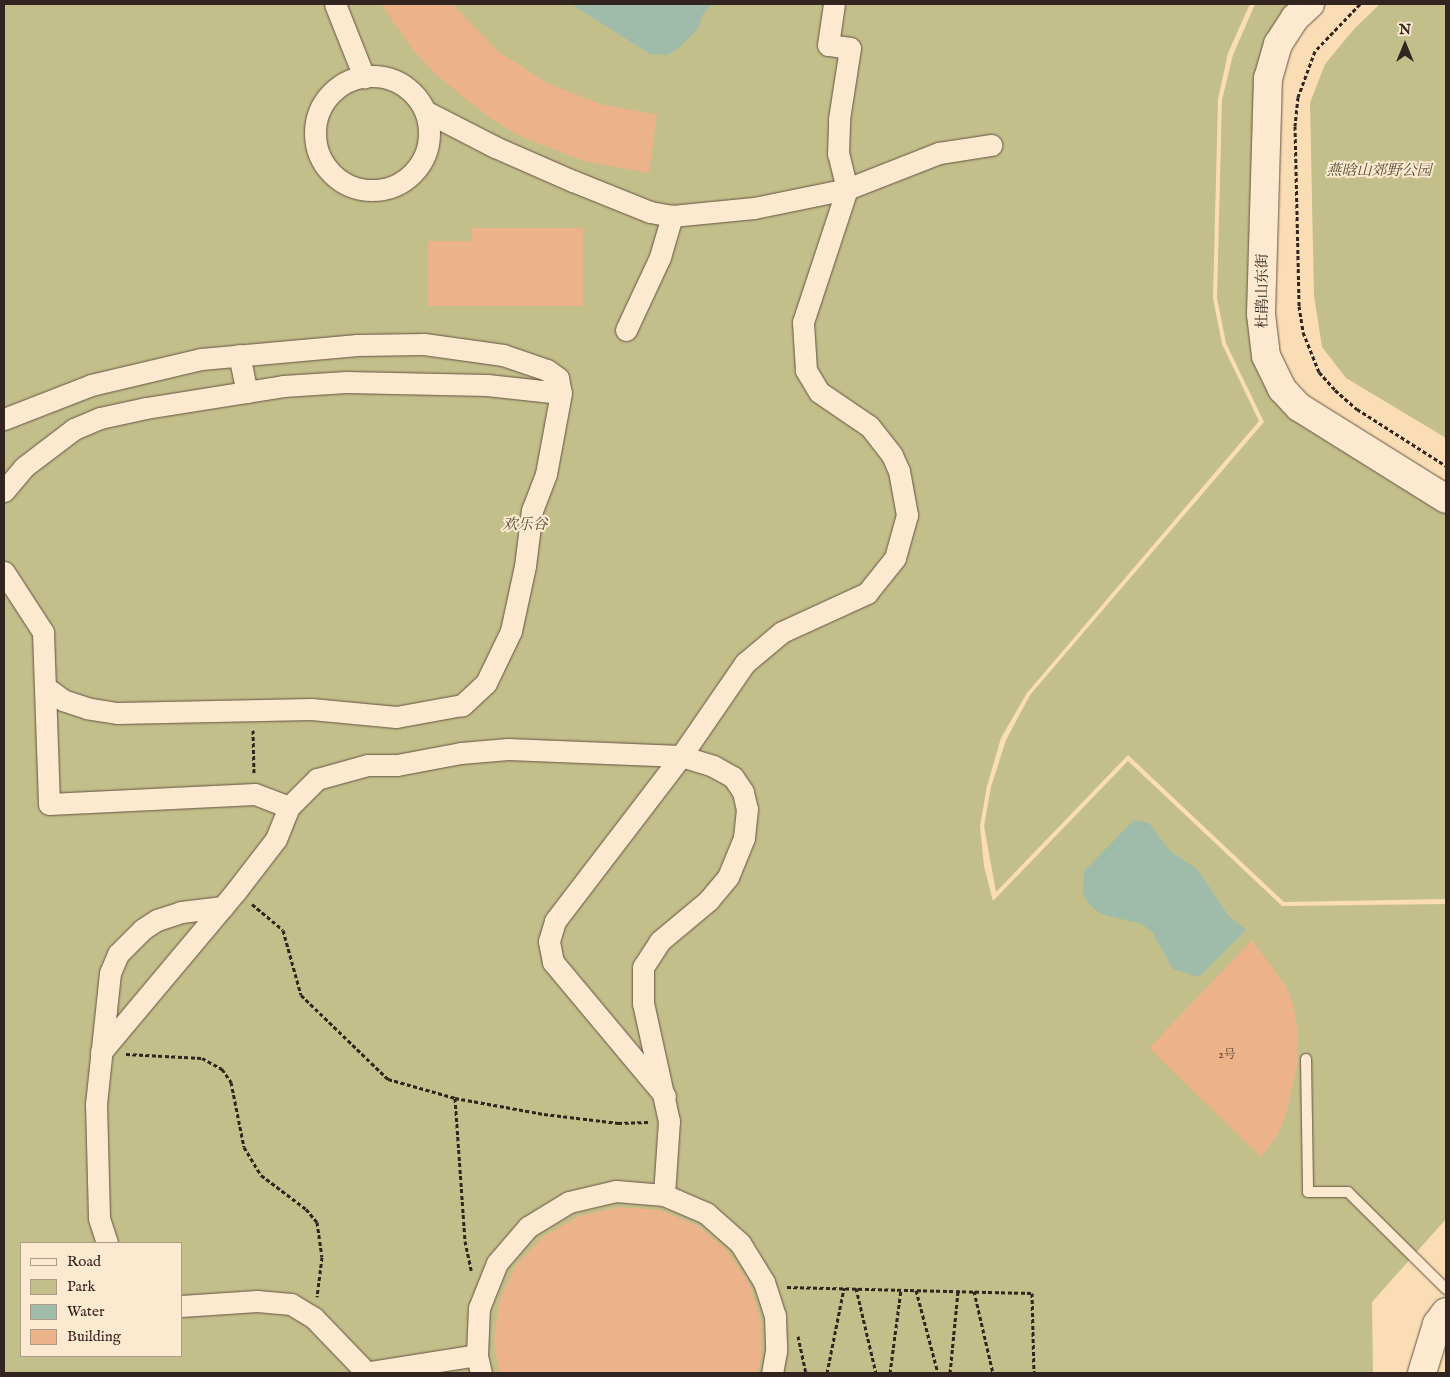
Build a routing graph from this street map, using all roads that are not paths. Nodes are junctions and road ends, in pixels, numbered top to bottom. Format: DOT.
graph roads {
  1 [pos="336,4"];
  2 [pos="834,4"];
  3 [pos="1310,4"];
  4 [pos="364,77"];
  5 [pos="425,110"];
  6 [pos="990,145"];
  7 [pos="847,189"];
  8 [pos="672,216"];
  9 [pos="626,330"];
  10 [pos="239,355"];
  11 [pos="247,392"];
  12 [pos="562,393"];
  13 [pos="4,418"];
  14 [pos="4,491"];
  15 [pos="1446,499"];
  16 [pos="4,572"];
  17 [pos="45,687"];
  18 [pos="681,756"];
  19 [pos="289,807"];
  20 [pos="229,899"];
  21 [pos="101,1052"];
  22 [pos="1306,1059"];
  23 [pos="665,1096"];
  24 [pos="664,1195"];
  25 [pos="107,1242"];
  26 [pos="1446,1289"];
  27 [pos="182,1306"];
  28 [pos="1446,1312"];
  29 [pos="479,1364"];
  30 [pos="365,1373"];
  31 [pos="772,1373"];
  32 [pos="1422,1373"];
  1 -- 4 [label="street"];
  2 -- 7 [label="street"];
  3 -- 15 [label="street, 杜鹃山东街"];
  4 -- 5 [label="street"];
  4 -- 5 [label="street"];
  5 -- 8 [label="street"];
  6 -- 7 [label="street"];
  7 -- 8 [label="street"];
  7 -- 18 [label="street"];
  8 -- 9 [label="street"];
  10 -- 11 [label="street"];
  10 -- 12 [label="street"];
  10 -- 13 [label="street"];
  11 -- 12 [label="street"];
  11 -- 14 [label="street"];
  12 -- 17 [label="street"];
  16 -- 17 [label="street"];
  17 -- 19 [label="street"];
  18 -- 19 [label="street"];
  18 -- 23 [label="street"];
  18 -- 23 [label="street"];
  19 -- 20 [label="street"];
  20 -- 21 [label="street"];
  20 -- 21 [label="street"];
  21 -- 25 [label="street"];
  22 -- 26 [label="lane"];
  23 -- 24 [label="street"];
  24 -- 29 [label="street"];
  24 -- 31 [label="street"];
  27 -- 30 [label="street"];
  28 -- 32 [label="street"];
  29 -- 30 [label="street"];
}
